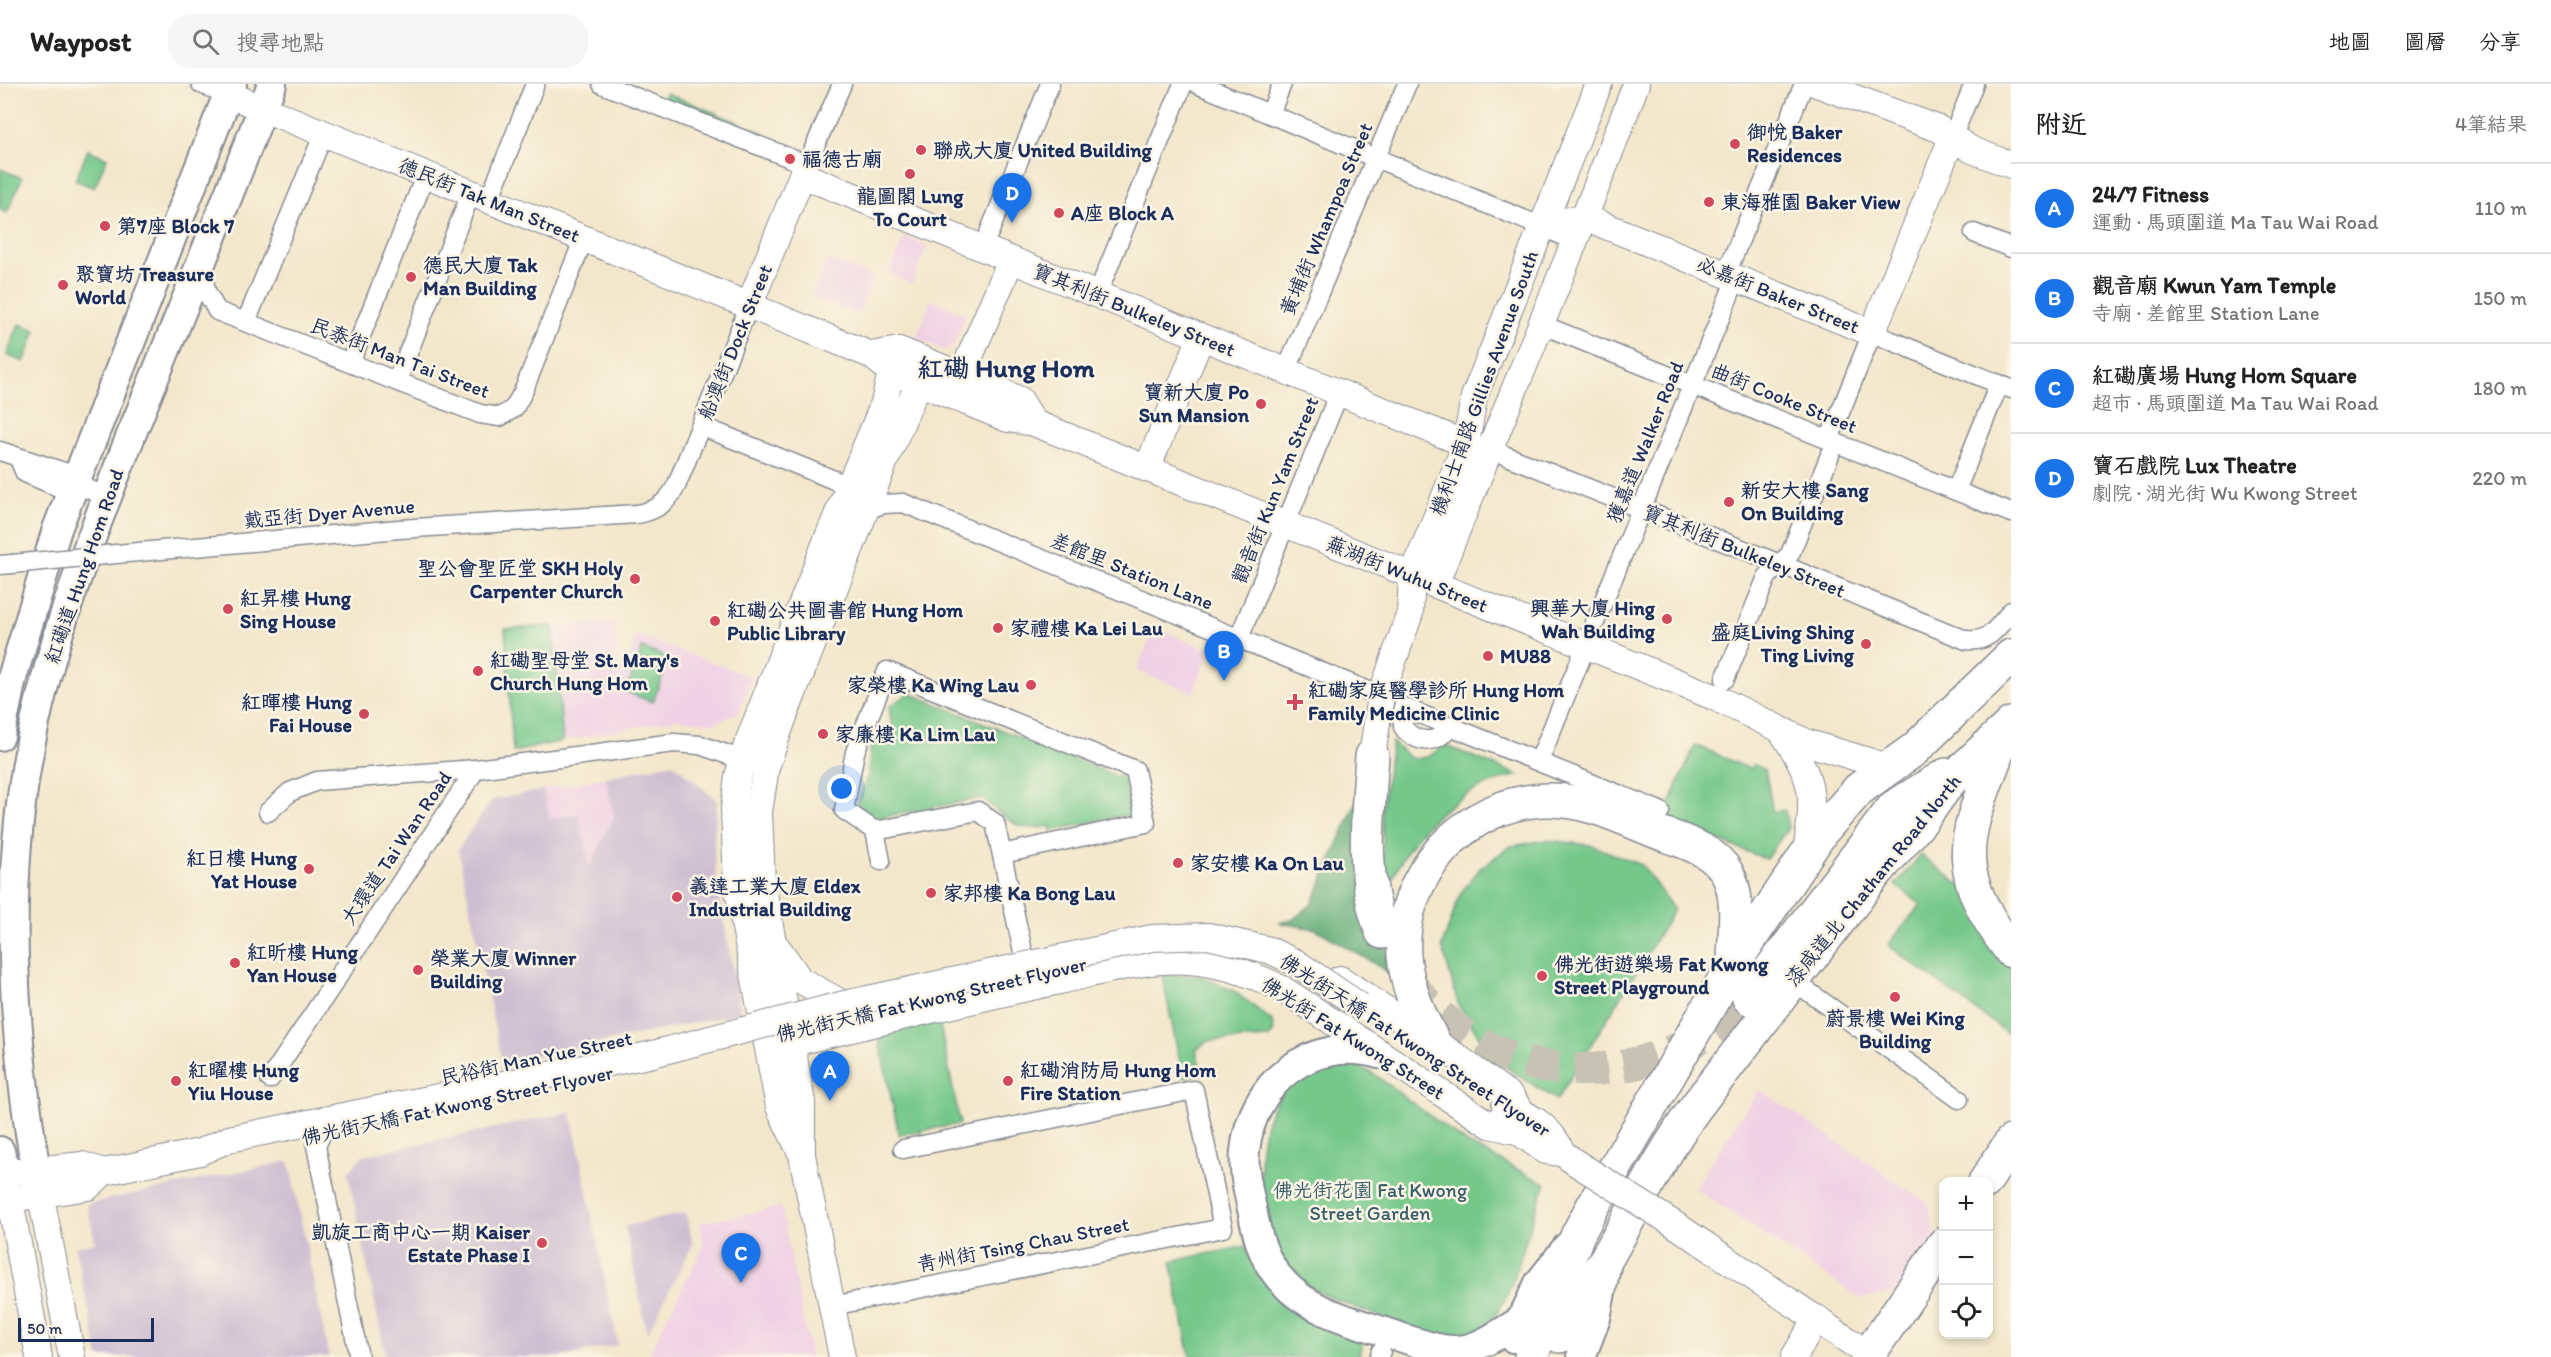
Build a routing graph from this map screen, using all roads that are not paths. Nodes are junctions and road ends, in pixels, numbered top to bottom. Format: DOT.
graph roads {
  1 [pos="201,84"];
  2 [pos="535,84"];
  3 [pos="602,84"];
  4 [pos="842,84"];
  5 [pos="1050,84"];
  6 [pos="1183,84"];
  7 [pos="1197,84"];
  8 [pos="1282,84"];
  9 [pos="1407,84"];
  10 [pos="1599,84"];
  11 [pos="1636,84"];
  12 [pos="1804,84"];
  13 [pos="1817,84"];
  14 [pos="1974,84"];
  15 [pos="230,89"];
  16 [pos="267,96"];
  17 [pos="1270,114"];
  18 [pos="324,133"];
  19 [pos="1952,138"];
  20 [pos="1376,157"];
  21 [pos="2011,165"];
  22 [pos="805,170"];
  23 [pos="426,174"];
  24 [pos="480,196"];
  25 [pos="1542,224"];
  26 [pos="1581,229"];
  27 [pos="989,232"];
  28 [pos="1974,233"];
  29 [pos="584,238"];
  30 [pos="2011,248"];
  31 [pos="201,260"];
  32 [pos="1011,260"];
  33 [pos="1731,277"];
  34 [pos="1097,295"];
  35 [pos="749,306"];
  36 [pos="246,322"];
  37 [pos="1540,324"];
  38 [pos="1872,333"];
  39 [pos="1201,337"];
  40 [pos="350,363"];
  41 [pos="881,363"];
  42 [pos="1286,371"];
  43 [pos="962,375"];
  44 [pos="397,381"];
  45 [pos="920,382"];
  46 [pos="1693,386"];
  47 [pos="2005,386"];
  48 [pos="1339,393"];
  49 [pos="884,403"];
  50 [pos="1035,423"];
  51 [pos="701,426"];
  52 [pos="1477,447"];
  53 [pos="1829,447"];
  54 [pos="0,451"];
  55 [pos="1147,469"];
  56 [pos="74,483"];
  57 [pos="849,486"];
  58 [pos="1956,491"];
  59 [pos="107,496"];
  60 [pos="661,505"];
  61 [pos="865,510"];
  62 [pos="1642,510"];
  63 [pos="2011,513"];
  64 [pos="1286,525"];
  65 [pos="6,564"];
  66 [pos="1780,564"];
  67 [pos="1412,576"];
  68 [pos="1435,585"];
  69 [pos="2011,611"];
  70 [pos="1591,634"];
  71 [pos="1239,638"];
  72 [pos="2004,643"];
  73 [pos="1725,679"];
  74 [pos="1381,696"];
  75 [pos="1449,725"];
  76 [pos="1779,727"];
  77 [pos="2008,727"];
  78 [pos="0,736"];
  79 [pos="1372,756"];
  80 [pos="1901,758"];
  81 [pos="1971,760"];
  82 [pos="1539,761"];
  83 [pos="754,764"];
  84 [pos="476,769"];
  85 [pos="1660,811"];
  86 [pos="268,812"];
  87 [pos="875,831"];
  88 [pos="1806,852"];
  89 [pos="1002,854"];
  90 [pos="881,861"];
  91 [pos="1382,932"];
  92 [pos="771,937"];
  93 [pos="2011,951"];
  94 [pos="1734,963"];
  95 [pos="1026,966"];
  96 [pos="1792,980"];
  97 [pos="1749,998"];
  98 [pos="838,1001"];
  99 [pos="777,1034"];
  100 [pos="1433,1041"];
  101 [pos="1379,1054"];
  102 [pos="275,1075"];
  103 [pos="1959,1099"];
  104 [pos="1517,1121"];
  105 [pos="2011,1142"];
  106 [pos="903,1149"];
  107 [pos="1988,1177"];
  108 [pos="3,1178"];
  109 [pos="38,1183"];
  110 [pos="1578,1234"];
  111 [pos="1939,1252"];
  112 [pos="1609,1255"];
  113 [pos="832,1306"];
  114 [pos="1817,1318"];
  115 [pos="1520,1321"];
  116 [pos="1871,1356"];
  117 [pos="39,1357"];
  118 [pos="72,1357"];
  119 [pos="359,1357"];
  120 [pos="842,1357"];
  121 [pos="1506,1357"];
  122 [pos="1531,1357"];
  123 [pos="1551,1357"];
  124 [pos="1581,1357"];
  125 [pos="1794,1357"];
  1 -- 15 [label="street"];
  2 -- 24 [label="street"];
  3 -- 22 [label="street"];
  4 -- 22 [label="street"];
  5 -- 27 [label="street"];
  6 -- 34 [label="street"];
  7 -- 17 [label="street, 必嘉街 Baker Street"];
  8 -- 17 [label="street"];
  9 -- 20 [label="street, 黃埔街 Whampoa Street"];
  10 -- 25 [label="main road, 機利士南路 Gillies Avenue South"];
  11 -- 26 [label="main road, 機利士南路 Gillies Avenue South"];
  12 -- 33 [label="street, 獲嘉道 Walker Road"];
  13 -- 19 [label="main road"];
  14 -- 19 [label="street"];
  15 -- 16 [label="main road, 德民街 Tak Man Street"];
  15 -- 56 [label="main road, 紅磡道 Hung Hom Road"];
  16 -- 18 [label="main road, 德民街 Tak Man Street"];
  16 -- 31 [label="main road, 紅磡道 Hung Hom Road"];
  17 -- 20 [label="street, 必嘉街 Baker Street"];
  18 -- 23 [label="main road, 德民街 Tak Man Street"];
  18 -- 36 [label="street"];
  19 -- 21 [label="main road"];
  19 -- 38 [label="main road"];
  20 -- 25 [label="street, 必嘉街 Baker Street"];
  20 -- 42 [label="street, 黃埔街 Whampoa Street"];
  22 -- 32 [label="main road, 寶其利街 Bulkeley Street"];
  22 -- 35 [label="main road, 船澳街 Dock Street"];
  23 -- 24 [label="main road, 德民街 Tak Man Street"];
  23 -- 40 [label="street"];
  24 -- 29 [label="main road, 德民街 Tak Man Street"];
  24 -- 44 [label="street"];
  25 -- 26 [label="main road, 必嘉街 Baker Street"];
  25 -- 52 [label="main road, 機利士南路 Gillies Avenue South"];
  26 -- 33 [label="main road, 必嘉街 Baker Street"];
  26 -- 37 [label="main road, 機利士南路 Gillies Avenue South"];
  28 -- 30 [label="street"];
  29 -- 35 [label="main road, 德民街 Tak Man Street"];
  29 -- 44 [label="street, 民泰街 Man Tai Street"];
  31 -- 36 [label="street, 民泰街 Man Tai Street"];
  31 -- 59 [label="main road, 紅磡道 Hung Hom Road"];
  32 -- 34 [label="main road, 寶其利街 Bulkeley Street"];
  32 -- 43 [label="main road"];
  33 -- 38 [label="main road, 必嘉街 Baker Street"];
  33 -- 46 [label="street, 獲嘉道 Walker Road"];
  34 -- 39 [label="main road, 寶其利街 Bulkeley Street"];
  35 -- 41 [label="main road, 蕪湖街 Wuhu Street"];
  35 -- 51 [label="street, 船澳街 Dock Street"];
  36 -- 40 [label="street, 民泰街 Man Tai Street"];
  37 -- 46 [label="street, 曲街 Cooke Street"];
  37 -- 52 [label="main road, 機利士南路 Gillies Avenue South"];
  38 -- 47 [label="street, 必嘉街 Baker Street"];
  38 -- 53 [label="street"];
  39 -- 42 [label="main road, 寶其利街 Bulkeley Street"];
  39 -- 55 [label="main road"];
  40 -- 44 [label="street, 民泰街 Man Tai Street"];
  41 -- 43 [label="main road, 蕪湖街 Wuhu Street"];
  41 -- 45 [label="main road, 蕪湖街 Wuhu Street"];
  41 -- 49 [label="main road"];
  42 -- 48 [label="main road, 寶其利街 Bulkeley Street"];
  43 -- 45 [label="main road"];
  43 -- 50 [label="main road, 蕪湖街 Wuhu Street"];
  45 -- 49 [label="main road"];
  45 -- 50 [label="main road, 蕪湖街 Wuhu Street"];
  45 -- 61 [label="main road"];
  46 -- 53 [label="street, 曲街 Cooke Street"];
  46 -- 62 [label="street, 獲嘉道 Walker Road"];
  47 -- 58 [label="street"];
  48 -- 52 [label="main road, 寶其利街 Bulkeley Street"];
  48 -- 64 [label="street, 觀音街 Kun Yam Street"];
  49 -- 57 [label="main road"];
  50 -- 55 [label="main road, 蕪湖街 Wuhu Street"];
  51 -- 57 [label="street"];
  51 -- 60 [label="street, 船澳街 Dock Street"];
  52 -- 62 [label="street, 寶其利街 Bulkeley Street"];
  52 -- 67 [label="main road, 機利士南路 Gillies Avenue South"];
  52 -- 68 [label="main road, 機利士南路 Gillies Avenue South"];
  53 -- 58 [label="street, 曲街 Cooke Street"];
  53 -- 66 [label="street"];
  54 -- 56 [label="street"];
  55 -- 64 [label="main road, 蕪湖街 Wuhu Street"];
  56 -- 59 [label="street"];
  56 -- 78 [label="main road, 紅磡道 Hung Hom Road"];
  57 -- 83 [label="main road"];
  58 -- 63 [label="street, 曲街 Cooke Street"];
  59 -- 109 [label="main road, 紅磡道 Hung Hom Road"];
  60 -- 65 [label="street, 戴亞街 Dyer Avenue, bridge"];
  61 -- 71 [label="street, 差館里 Station Lane"];
  61 -- 83 [label="main road"];
  62 -- 66 [label="street, 寶其利街 Bulkeley Street"];
  62 -- 70 [label="street, 獲嘉道 Walker Road"];
  64 -- 67 [label="main road, 蕪湖街 Wuhu Street"];
  64 -- 71 [label="street, 觀音街 Kun Yam Street"];
  66 -- 72 [label="street, 寶其利街 Bulkeley Street"];
  66 -- 73 [label="street"];
  67 -- 68 [label="main road, 蕪湖街 Wuhu Street"];
  67 -- 74 [label="main road, 機利士南路 Gillies Avenue South"];
  68 -- 70 [label="main road, 蕪湖街 Wuhu Street"];
  69 -- 72 [label="street"];
  70 -- 76 [label="main road, 蕪湖街 Wuhu Street"];
  70 -- 82 [label="street, 獲嘉道 Walker Road"];
  71 -- 74 [label="street, 差館里 Station Lane"];
  72 -- 80 [label="highway"];
  74 -- 79 [label="main road, 機利士南路 Gillies Avenue South"];
  75 -- 82 [label="street"];
  76 -- 80 [label="main road, 蕪湖街 Wuhu Street"];
  76 -- 88 [label="main road"];
  77 -- 81 [label="highway, 漆咸道北 Chatham Road North"];
  77 -- 93 [label="highway"];
  79 -- 91 [label="highway"];
  80 -- 88 [label="highway"];
  81 -- 96 [label="highway, 漆咸道北 Chatham Road North"];
  81 -- 97 [label="highway"];
  82 -- 85 [label="street"];
  83 -- 84 [label="street, 大環道 Tai Wan Road"];
  83 -- 92 [label="main road"];
  83 -- 99 [label="main road"];
  84 -- 86 [label="street"];
  84 -- 102 [label="street, 大環道 Tai Wan Road"];
  87 -- 89 [label="street"];
  87 -- 89 [label="street"];
  87 -- 90 [label="street"];
  88 -- 94 [label="highway"];
  89 -- 95 [label="street"];
  92 -- 98 [label="main road"];
  92 -- 99 [label="main road"];
  94 -- 100 [label="highway"];
  94 -- 110 [label="highway"];
  95 -- 98 [label="main road, 佛光街 Fat Kwong Street"];
  95 -- 100 [label="main road, 佛光街 Fat Kwong Street"];
  96 -- 103 [label="street"];
  96 -- 112 [label="highway, 漆咸道北 Chatham Road North"];
  98 -- 99 [label="main road, 佛光街 Fat Kwong Street"];
  99 -- 101 [label="main road, 佛光街 Fat Kwong Street"];
  99 -- 113 [label="main road"];
  99 -- 119 [label="street, 民裕街 Man Yue Street"];
  100 -- 104 [label="main road, 佛光街 Fat Kwong Street"];
  101 -- 104 [label="main road, 佛光街 Fat Kwong Street"];
  101 -- 115 [label="main road"];
  104 -- 109 [label="main road, 佛光街天橋 Fat Kwong Street Flyover, bridge"];
  104 -- 114 [label="main road, 佛光街天橋 Fat Kwong Street Flyover, bridge"];
  105 -- 107 [label="highway"];
  106 -- 113 [label="street, 青州街 Tsing Chau Street"];
  108 -- 109 [label="main road, 佛光街天橋 Fat Kwong Street Flyover"];
  108 -- 117 [label="main road"];
  109 -- 118 [label="main road, 紅磡道 Hung Hom Road"];
  110 -- 115 [label="main road"];
  110 -- 122 [label="highway"];
  111 -- 116 [label="highway"];
  112 -- 123 [label="highway, 漆咸道北 Chatham Road North"];
  112 -- 124 [label="main road, 漆咸道北 Chatham Road North"];
  113 -- 120 [label="main road"];
  114 -- 116 [label="main road"];
  114 -- 125 [label="main road"];
  115 -- 121 [label="main road"];
}
